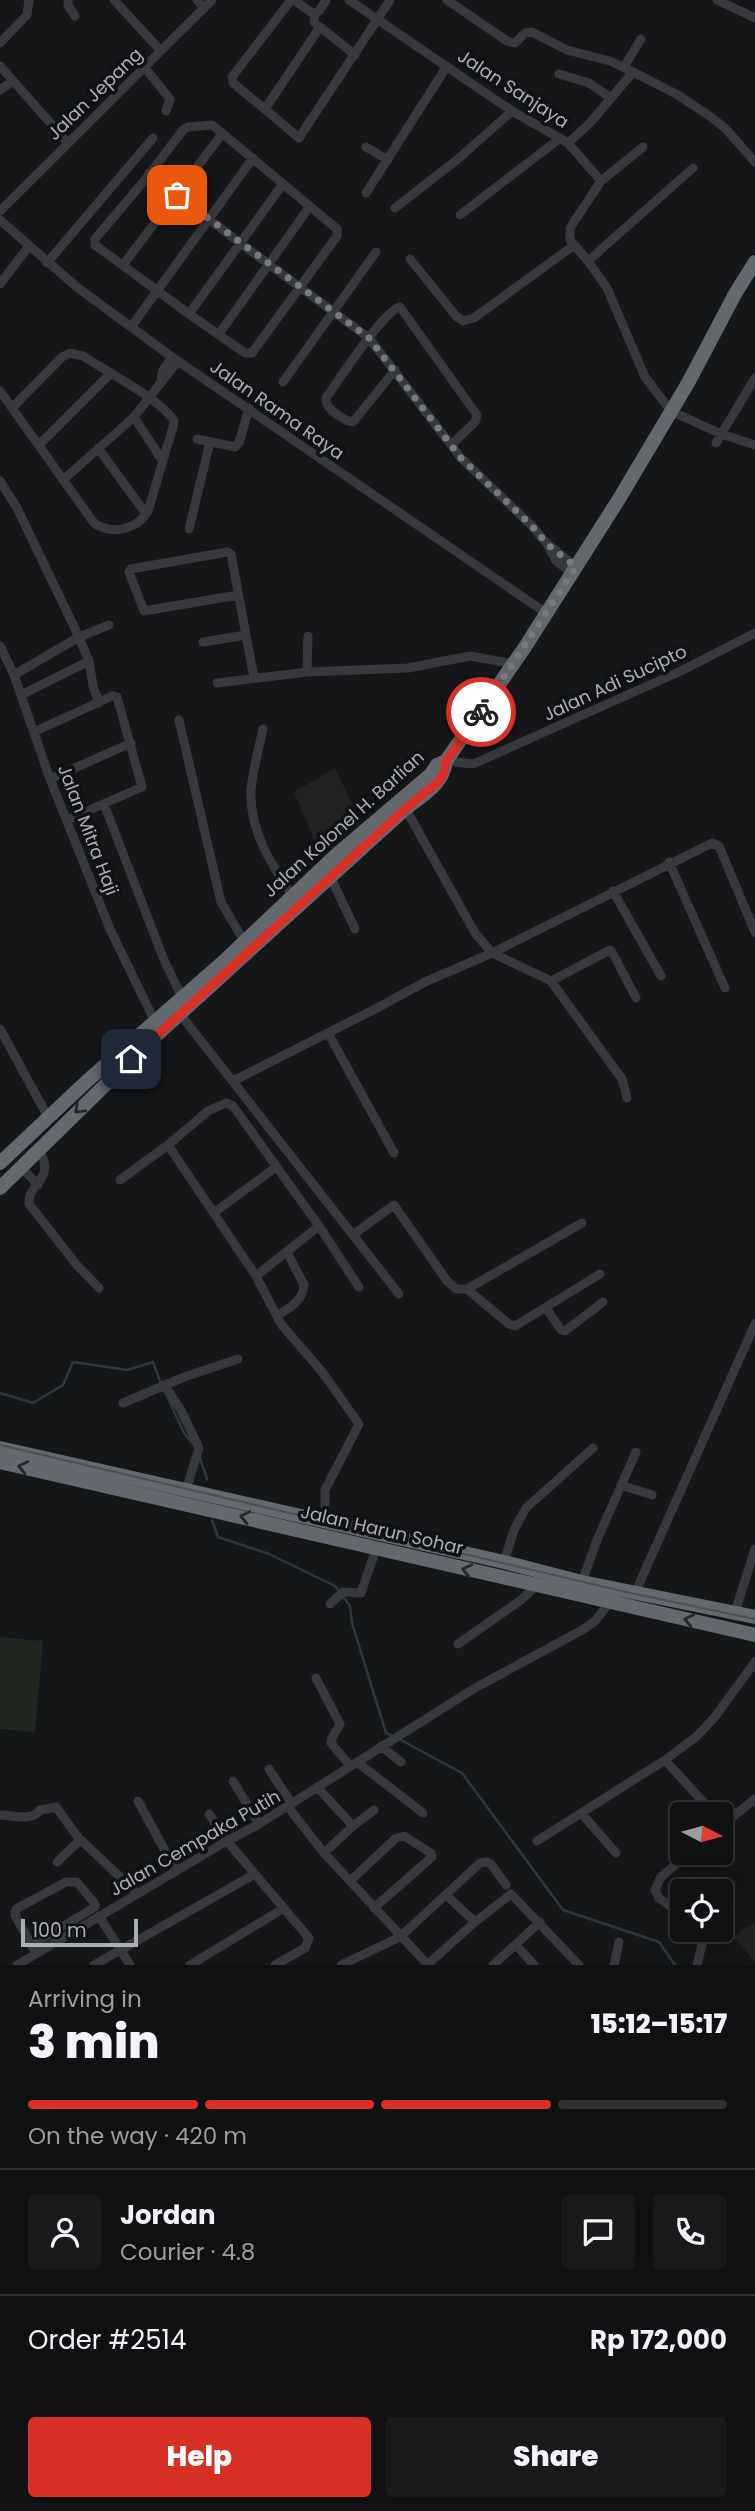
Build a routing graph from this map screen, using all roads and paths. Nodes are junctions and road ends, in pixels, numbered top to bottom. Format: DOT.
graph roads {
  1 [pos="29,0"];
  2 [pos="68,0"];
  3 [pos="114,0"];
  4 [pos="197,0"];
  5 [pos="212,0"];
  6 [pos="292,0"];
  7 [pos="326,0"];
  8 [pos="349,0"];
  9 [pos="390,0"];
  10 [pos="447,0"];
  11 [pos="718,0"];
  12 [pos="204,8"];
  13 [pos="315,13"];
  14 [pos="75,16"];
  15 [pos="755,18"];
  16 [pos="379,19"];
  17 [pos="320,27"];
  18 [pos="641,39"];
  19 [pos="0,43"];
  20 [pos="161,51"];
  21 [pos="355,55"];
  22 [pos="0,66"];
  23 [pos="447,66"];
  24 [pos="145,68"];
  25 [pos="629,70"];
  26 [pos="559,75"];
  27 [pos="13,81"];
  28 [pos="0,90"];
  29 [pos="611,98"];
  30 [pos="261,106"];
  31 [pos="166,111"];
  32 [pos="512,111"];
  33 [pos="222,134"];
  34 [pos="153,138"];
  35 [pos="564,141"];
  36 [pos="68,143"];
  37 [pos="366,147"];
  38 [pos="643,148"];
  39 [pos="253,158"];
  40 [pos="388,160"];
  41 [pos="755,162"];
  42 [pos="693,168"];
  43 [pos="149,173"];
  44 [pos="601,181"];
  45 [pos="283,184"];
  46 [pos="366,193"];
  47 [pos="177,195"];
  48 [pos="310,206"];
  49 [pos="395,208"];
  50 [pos="0,211"];
  51 [pos="460,215"];
  52 [pos="209,218"];
  53 [pos="0,220"];
  54 [pos="240,243"];
  55 [pos="573,246"];
  56 [pos="32,249"];
  57 [pos="376,252"];
  58 [pos="410,259"];
  59 [pos="588,261"];
  60 [pos="755,262"];
  61 [pos="47,263"];
  62 [pos="270,264"];
  63 [pos="123,265"];
  64 [pos="0,284"];
  65 [pos="299,285"];
  66 [pos="158,291"];
  67 [pos="334,312"];
  68 [pos="189,314"];
  69 [pos="131,327"];
  70 [pos="219,334"];
  71 [pos="369,338"];
  72 [pos="175,359"];
  73 [pos="395,370"];
  74 [pos="110,374"];
  75 [pos="755,378"];
  76 [pos="283,383"];
  77 [pos="0,391"];
  78 [pos="149,399"];
  79 [pos="12,408"];
  80 [pos="249,408"];
  81 [pos="671,411"];
  82 [pos="134,417"];
  83 [pos="721,434"];
  84 [pos="197,439"];
  85 [pos="210,442"];
  86 [pos="753,442"];
  87 [pos="716,443"];
  88 [pos="38,445"];
  89 [pos="451,445"];
  90 [pos="98,449"];
  91 [pos="162,460"];
  92 [pos="63,480"];
  93 [pos="2,488"];
  94 [pos="146,514"];
  95 [pos="189,529"];
  96 [pos="574,570"];
  97 [pos="238,595"];
  98 [pos="546,613"];
  99 [pos="109,625"];
  100 [pos="755,633"];
  101 [pos="246,635"];
  102 [pos="308,636"];
  103 [pos="79,637"];
  104 [pos="203,642"];
  105 [pos="0,646"];
  106 [pos="89,661"];
  107 [pos="514,664"];
  108 [pos="307,671"];
  109 [pos="14,675"];
  110 [pos="254,678"];
  111 [pos="217,683"];
  112 [pos="21,695"];
  113 [pos="99,702"];
  114 [pos="179,720"];
  115 [pos="263,729"];
  116 [pos="34,732"];
  117 [pos="131,743"];
  118 [pos="446,761"];
  119 [pos="50,779"];
  120 [pos="104,804"];
  121 [pos="402,804"];
  122 [pos="67,820"];
  123 [pos="376,828"];
  124 [pos="669,862"];
  125 [pos="331,878"];
  126 [pos="613,891"];
  127 [pos="292,895"];
  128 [pos="355,929"];
  129 [pos="755,932"];
  130 [pos="244,941"];
  131 [pos="492,953"];
  132 [pos="661,976"];
  133 [pos="551,981"];
  134 [pos="725,988"];
  135 [pos="181,997"];
  136 [pos="636,998"];
  137 [pos="180,1014"];
  138 [pos="155,1022"];
  139 [pos="0,1029"];
  140 [pos="328,1033"];
  141 [pos="233,1081"];
  142 [pos="627,1098"];
  143 [pos="48,1117"];
  144 [pos="168,1145"];
  145 [pos="38,1148"];
  146 [pos="394,1153"];
  147 [pos="0,1163"];
  148 [pos="20,1167"];
  149 [pos="275,1167"];
  150 [pos="120,1180"];
  151 [pos="38,1185"];
  152 [pos="1,1188"];
  153 [pos="215,1212"];
  154 [pos="582,1223"];
  155 [pos="319,1226"];
  156 [pos="354,1234"];
  157 [pos="287,1252"];
  158 [pos="600,1274"];
  159 [pos="256,1276"];
  160 [pos="359,1287"];
  161 [pos="99,1288"];
  162 [pos="467,1290"];
  163 [pos="399,1294"];
  164 [pos="603,1302"];
  165 [pos="546,1308"];
  166 [pos="277,1316"];
  167 [pos="755,1324"];
  168 [pos="238,1359"];
  169 [pos="163,1386"];
  170 [pos="123,1403"];
  171 [pos="0,1448"];
  172 [pos="593,1448"];
  173 [pos="636,1452"];
  174 [pos="0,1462"];
  175 [pos="133,1485"];
  176 [pos="621,1485"];
  177 [pos="186,1490"];
  178 [pos="652,1495"];
  179 [pos="325,1521"];
  180 [pos="376,1549"];
  181 [pos="755,1549"];
  182 [pos="504,1562"];
  183 [pos="582,1582"];
  184 [pos="536,1586"];
  185 [pos="635,1593"];
  186 [pos="611,1601"];
  187 [pos="330,1604"];
  188 [pos="735,1612"];
  189 [pos="755,1617"];
  190 [pos="755,1635"];
  191 [pos="458,1644"];
  192 [pos="755,1662"];
  193 [pos="316,1678"];
  194 [pos="384,1745"];
  195 [pos="665,1760"];
  196 [pos="401,1762"];
  197 [pos="353,1764"];
  198 [pos="269,1769"];
  199 [pos="233,1781"];
  200 [pos="317,1787"];
  201 [pos="755,1799"];
  202 [pos="138,1801"];
  203 [pos="703,1802"];
  204 [pos="290,1806"];
  205 [pos="374,1810"];
  206 [pos="424,1813"];
  207 [pos="209,1814"];
  208 [pos="582,1814"];
  209 [pos="0,1815"];
  210 [pos="733,1816"];
  211 [pos="259,1824"];
  212 [pos="353,1826"];
  213 [pos="81,1840"];
  214 [pos="227,1841"];
  215 [pos="537,1841"];
  216 [pos="324,1853"];
  217 [pos="616,1853"];
  218 [pos="57,1862"];
  219 [pos="674,1866"];
  220 [pos="176,1871"];
  221 [pos="255,1874"];
  222 [pos="350,1881"];
  223 [pos="506,1885"];
  224 [pos="138,1894"];
  225 [pos="446,1895"];
  226 [pos="670,1905"];
  227 [pos="284,1908"];
  228 [pos="374,1908"];
  229 [pos="99,1916"];
  230 [pos="475,1922"];
  231 [pos="540,1922"];
  232 [pos="400,1937"];
  233 [pos="619,1942"];
  234 [pos="703,1942"];
  235 [pos="516,1945"];
  236 [pos="34,1949"];
  237 [pos="120,1950"];
  238 [pos="17,1965"];
  239 [pos="94,1965"];
  240 [pos="130,1965"];
  241 [pos="190,1965"];
  242 [pos="275,1965"];
  243 [pos="341,1965"];
  244 [pos="427,1965"];
  245 [pos="494,1965"];
  246 [pos="534,1965"];
  247 [pos="579,1965"];
  248 [pos="614,1965"];
  249 [pos="697,1965"];
  1 -- 19 [label="street"];
  2 -- 14 [label="street"];
  3 -- 20 [label="street"];
  4 -- 12 [label="street"];
  5 -- 12 [label="street, Jalan Jepang"];
  6 -- 13 [label="street"];
  6 -- 30 [label="street"];
  7 -- 13 [label="street"];
  8 -- 16 [label="street, Jalan Sanjaya"];
  9 -- 16 [label="street"];
  10 -- 25 [label="street"];
  11 -- 15 [label="street"];
  12 -- 20 [label="street, Jalan Jepang"];
  13 -- 17 [label="street"];
  16 -- 21 [label="street"];
  16 -- 23 [label="street, Jalan Sanjaya"];
  17 -- 21 [label="street"];
  17 -- 30 [label="street"];
  18 -- 25 [label="street"];
  20 -- 24 [label="street, Jalan Jepang"];
  21 -- 30 [label="street"];
  22 -- 27 [label="street"];
  23 -- 32 [label="street, Jalan Sanjaya"];
  23 -- 40 [label="street"];
  24 -- 31 [label="street"];
  24 -- 36 [label="street, Jalan Jepang"];
  25 -- 29 [label="street"];
  25 -- 41 [label="street"];
  26 -- 29 [label="street"];
  27 -- 28 [label="street"];
  27 -- 36 [label="street"];
  29 -- 35 [label="street"];
  32 -- 35 [label="street, Jalan Sanjaya"];
  32 -- 49 [label="street"];
  33 -- 39 [label="street"];
  33 -- 43 [label="street"];
  33 -- 47 [label="street"];
  34 -- 61 [label="street"];
  35 -- 44 [label="street, Jalan Sanjaya"];
  35 -- 51 [label="street"];
  36 -- 50 [label="street, Jalan Jepang"];
  37 -- 40 [label="street"];
  38 -- 44 [label="street"];
  39 -- 45 [label="street"];
  39 -- 52 [label="street"];
  40 -- 46 [label="street"];
  42 -- 59 [label="street"];
  43 -- 47 [label="street"];
  43 -- 63 [label="street"];
  44 -- 55 [label="street"];
  45 -- 48 [label="street"];
  45 -- 54 [label="street"];
  47 -- 52 [label="street"];
  47 -- 63 [label="street"];
  48 -- 62 [label="street"];
  48 -- 65 [label="street"];
  52 -- 54 [label="street"];
  52 -- 66 [label="street"];
  53 -- 56 [label="street, Jalan Rama Raya"];
  54 -- 62 [label="street"];
  54 -- 68 [label="street"];
  55 -- 58 [label="street"];
  55 -- 59 [label="street"];
  56 -- 61 [label="street, Jalan Rama Raya"];
  56 -- 64 [label="street"];
  57 -- 67 [label="street"];
  59 -- 81 [label="street"];
  60 -- 81 [label="highway, Jalan Kolonel H. Barlian"];
  61 -- 69 [label="street, Jalan Rama Raya"];
  62 -- 65 [label="street"];
  62 -- 70 [label="street"];
  63 -- 66 [label="street"];
  65 -- 67 [label="street"];
  65 -- 70 [label="street"];
  66 -- 68 [label="street"];
  66 -- 69 [label="street"];
  67 -- 71 [label="street"];
  67 -- 76 [label="street"];
  68 -- 70 [label="street"];
  69 -- 72 [label="street, Jalan Rama Raya"];
  71 -- 73 [label="street"];
  71 -- 73 [label="street"];
  71 -- 89 [label="street"];
  72 -- 78 [label="street"];
  72 -- 80 [label="street, Jalan Rama Raya"];
  73 -- 89 [label="street"];
  74 -- 78 [label="street"];
  74 -- 79 [label="street"];
  74 -- 88 [label="street"];
  75 -- 83 [label="street"];
  77 -- 79 [label="street"];
  78 -- 82 [label="street"];
  78 -- 91 [label="street"];
  79 -- 88 [label="street"];
  80 -- 85 [label="street"];
  80 -- 98 [label="street, Jalan Rama Raya"];
  81 -- 83 [label="street"];
  81 -- 96 [label="highway, Jalan Kolonel H. Barlian"];
  82 -- 90 [label="street"];
  82 -- 91 [label="street"];
  83 -- 86 [label="street"];
  83 -- 87 [label="street"];
  84 -- 85 [label="street"];
  85 -- 95 [label="street"];
  88 -- 92 [label="street"];
  89 -- 96 [label="street"];
  90 -- 92 [label="street"];
  90 -- 94 [label="street"];
  91 -- 94 [label="street"];
  92 -- 94 [label="street"];
  93 -- 103 [label="street"];
  96 -- 98 [label="highway, Jalan Kolonel H. Barlian"];
  97 -- 97 [label="street"];
  97 -- 101 [label="street"];
  98 -- 107 [label="highway, Jalan Kolonel H. Barlian"];
  99 -- 103 [label="street"];
  100 -- 118 [label="street, Jalan Adi Sucipto"];
  101 -- 104 [label="street"];
  101 -- 110 [label="street"];
  102 -- 108 [label="street"];
  103 -- 106 [label="street"];
  103 -- 109 [label="street"];
  105 -- 109 [label="street, Jalan Mitra Haji"];
  106 -- 112 [label="street"];
  106 -- 113 [label="street"];
  107 -- 108 [label="street"];
  107 -- 118 [label="highway, Jalan Kolonel H. Barlian"];
  108 -- 110 [label="street"];
  109 -- 112 [label="street, Jalan Mitra Haji"];
  110 -- 111 [label="street"];
  112 -- 116 [label="street, Jalan Mitra Haji"];
  113 -- 116 [label="street"];
  113 -- 117 [label="street"];
  114 -- 130 [label="street"];
  115 -- 127 [label="street"];
  116 -- 119 [label="street, Jalan Mitra Haji"];
  117 -- 119 [label="street"];
  117 -- 120 [label="street"];
  118 -- 121 [label="highway, Jalan Kolonel H. Barlian"];
  119 -- 122 [label="street, Jalan Mitra Haji"];
  120 -- 122 [label="street"];
  120 -- 135 [label="street"];
  121 -- 123 [label="highway, Jalan Kolonel H. Barlian"];
  121 -- 131 [label="street"];
  122 -- 138 [label="street, Jalan Mitra Haji"];
  123 -- 125 [label="highway, Jalan Kolonel H. Barlian"];
  123 -- 127 [label="highway, Jalan Kolonel H. Barlian"];
  124 -- 126 [label="street"];
  124 -- 129 [label="street"];
  124 -- 134 [label="street"];
  125 -- 128 [label="street"];
  125 -- 137 [label="highway, Jalan Kolonel H. Barlian"];
  126 -- 131 [label="street"];
  126 -- 132 [label="street"];
  127 -- 130 [label="highway, Jalan Kolonel H. Barlian"];
  130 -- 135 [label="highway, Jalan Kolonel H. Barlian"];
  131 -- 133 [label="street"];
  131 -- 140 [label="street"];
  133 -- 136 [label="street"];
  133 -- 142 [label="street"];
  135 -- 138 [label="highway, Jalan Kolonel H. Barlian"];
  137 -- 141 [label="street"];
  137 -- 145 [label="highway, Jalan Kolonel H. Barlian, one-way"];
  138 -- 143 [label="highway, Jalan Kolonel H. Barlian"];
  139 -- 143 [label="street"];
  140 -- 141 [label="street"];
  140 -- 146 [label="street"];
  141 -- 156 [label="street"];
  143 -- 147 [label="highway, Jalan Kolonel H. Barlian"];
  144 -- 149 [label="street"];
  144 -- 150 [label="street"];
  144 -- 153 [label="street"];
  145 -- 148 [label="highway, Jalan Kolonel H. Barlian"];
  145 -- 151 [label="street"];
  148 -- 151 [label="street"];
  148 -- 152 [label="highway, Jalan Kolonel H. Barlian"];
  149 -- 153 [label="street"];
  149 -- 155 [label="street"];
  151 -- 161 [label="street"];
  153 -- 159 [label="street"];
  154 -- 162 [label="street"];
  155 -- 157 [label="street"];
  155 -- 160 [label="street"];
  156 -- 162 [label="street"];
  156 -- 163 [label="street"];
  157 -- 159 [label="street"];
  157 -- 166 [label="street"];
  158 -- 165 [label="street"];
  159 -- 166 [label="street"];
  162 -- 165 [label="street"];
  164 -- 165 [label="street"];
  166 -- 179 [label="street"];
  167 -- 185 [label="street"];
  168 -- 169 [label="street"];
  169 -- 170 [label="street"];
  169 -- 177 [label="street"];
  171 -- 175 [label="highway, Jalan Harun Sohar"];
  172 -- 182 [label="street"];
  173 -- 176 [label="street"];
  175 -- 174 [label="highway, Jalan Harun Sohar, one-way"];
  175 -- 177 [label="highway, Jalan Harun Sohar"];
  180 -- 175 [label="highway, Jalan Harun Sohar, one-way"];
  176 -- 178 [label="street"];
  176 -- 183 [label="street"];
  177 -- 179 [label="highway, Jalan Harun Sohar"];
  179 -- 182 [label="highway, Jalan Harun Sohar"];
  184 -- 180 [label="highway, Jalan Harun Sohar, one-way"];
  180 -- 187 [label="street"];
  181 -- 188 [label="street"];
  182 -- 183 [label="highway, Jalan Harun Sohar"];
  183 -- 185 [label="highway, Jalan Harun Sohar"];
  184 -- 186 [label="highway, Jalan Harun Sohar"];
  184 -- 191 [label="street"];
  185 -- 188 [label="highway, Jalan Harun Sohar"];
  190 -- 186 [label="highway, Jalan Harun Sohar, one-way"];
  186 -- 194 [label="street, Jalan Cempaka Putih"];
  188 -- 189 [label="highway, Jalan Harun Sohar"];
  192 -- 195 [label="street"];
  193 -- 197 [label="street"];
  194 -- 196 [label="street"];
  194 -- 197 [label="street, Jalan Cempaka Putih"];
  195 -- 203 [label="street"];
  195 -- 208 [label="street"];
  197 -- 200 [label="street, Jalan Cempaka Putih"];
  197 -- 206 [label="street"];
  198 -- 204 [label="street"];
  199 -- 211 [label="street"];
  200 -- 204 [label="street, Jalan Cempaka Putih"];
  200 -- 212 [label="street"];
  201 -- 210 [label="street"];
  202 -- 220 [label="street"];
  204 -- 211 [label="street, Jalan Cempaka Putih"];
  204 -- 216 [label="street"];
  205 -- 212 [label="street"];
  207 -- 214 [label="street"];
  208 -- 215 [label="street"];
  208 -- 217 [label="street"];
  209 -- 213 [label="street"];
  211 -- 214 [label="street, Jalan Cempaka Putih"];
  212 -- 216 [label="street"];
  213 -- 218 [label="street"];
  213 -- 224 [label="street"];
  214 -- 220 [label="street, Jalan Cempaka Putih"];
  214 -- 221 [label="street"];
  216 -- 222 [label="street"];
  219 -- 226 [label="street"];
  220 -- 224 [label="street, Jalan Cempaka Putih"];
  221 -- 227 [label="street"];
  221 -- 237 [label="street"];
  222 -- 228 [label="street"];
  222 -- 228 [label="street"];
  223 -- 225 [label="street"];
  224 -- 229 [label="street, Jalan Cempaka Putih"];
  225 -- 230 [label="street"];
  225 -- 232 [label="street"];
  227 -- 241 [label="street"];
  227 -- 242 [label="street"];
  228 -- 232 [label="street"];
  229 -- 236 [label="street, Jalan Cempaka Putih"];
  229 -- 237 [label="street"];
  230 -- 231 [label="street"];
  230 -- 244 [label="street"];
  231 -- 235 [label="street"];
  231 -- 247 [label="street"];
  232 -- 243 [label="street"];
  232 -- 244 [label="street"];
  233 -- 248 [label="street"];
  234 -- 249 [label="street"];
  235 -- 245 [label="street"];
  235 -- 246 [label="street"];
  236 -- 236 [label="street"];
  236 -- 238 [label="street, Jalan Cempaka Putih"];
  237 -- 239 [label="street"];
  237 -- 240 [label="street"];
}
